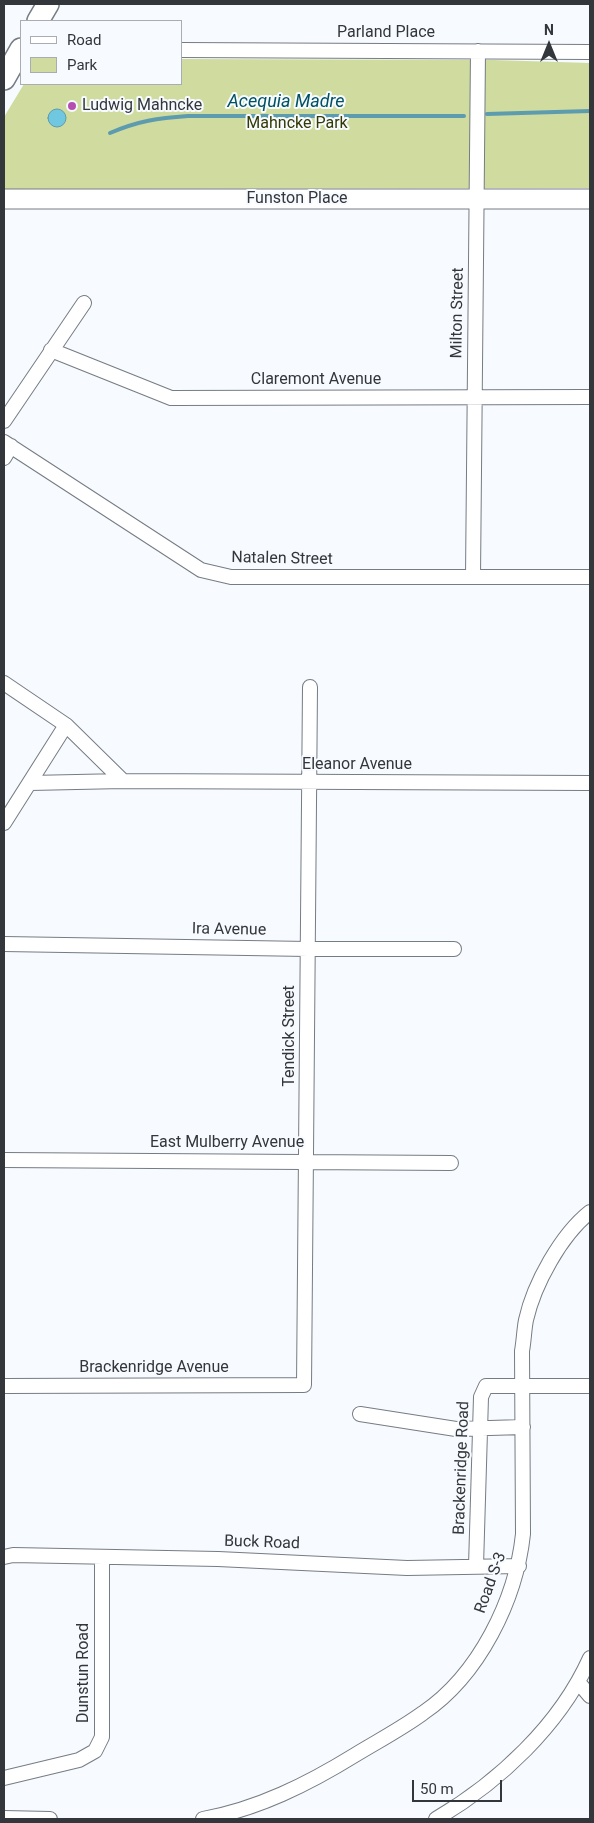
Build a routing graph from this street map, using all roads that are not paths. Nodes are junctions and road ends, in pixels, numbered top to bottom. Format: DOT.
graph roads {
  1 [pos="48,4"];
  2 [pos="39,20"];
  3 [pos="182,50"];
  4 [pos="20,51"];
  5 [pos="478,51"];
  6 [pos="590,52"];
  7 [pos="4,79"];
  8 [pos="478,198"];
  9 [pos="4,199"];
  10 [pos="590,199"];
  11 [pos="84,303"];
  12 [pos="51,350"];
  13 [pos="474,397"];
  14 [pos="590,397"];
  15 [pos="4,421"];
  16 [pos="6,449"];
  17 [pos="473,576"];
  18 [pos="590,577"];
  19 [pos="4,683"];
  20 [pos="310,687"];
  21 [pos="66,725"];
  22 [pos="123,782"];
  23 [pos="308,782"];
  24 [pos="30,783"];
  25 [pos="590,783"];
  26 [pos="4,823"];
  27 [pos="4,944"];
  28 [pos="308,949"];
  29 [pos="454,949"];
  30 [pos="4,1160"];
  31 [pos="307,1161"];
  32 [pos="451,1162"];
  33 [pos="590,1212"];
  34 [pos="304,1385"];
  35 [pos="4,1386"];
  36 [pos="523,1386"];
  37 [pos="590,1386"];
  38 [pos="360,1414"];
  39 [pos="523,1427"];
  40 [pos="480,1428"];
  41 [pos="4,1557"];
  42 [pos="102,1558"];
  43 [pos="476,1566"];
  44 [pos="519,1566"];
  45 [pos="590,1658"];
  46 [pos="579,1683"];
  47 [pos="590,1696"];
  48 [pos="4,1778"];
  49 [pos="4,1818"];
  50 [pos="50,1819"];
  51 [pos="203,1819"];
  52 [pos="436,1819"];
  1 -- 2 [label="main road"];
  3 -- 5 [label="street, Parland Place"];
  4 -- 7 [label="main road"];
  5 -- 6 [label="street, Parland Place"];
  5 -- 8 [label="street, Milton Street"];
  8 -- 9 [label="street, Funston Place"];
  8 -- 10 [label="street, Funston Place"];
  8 -- 13 [label="street, Milton Street"];
  11 -- 12 [label="street"];
  12 -- 13 [label="street, Claremont Avenue"];
  12 -- 15 [label="street"];
  13 -- 14 [label="street, Claremont Avenue"];
  13 -- 17 [label="street, Milton Street"];
  16 -- 17 [label="street, Natalen Street"];
  17 -- 18 [label="street, Natalen Street"];
  19 -- 21 [label="street"];
  20 -- 23 [label="street, Tendick Street"];
  21 -- 22 [label="street"];
  21 -- 24 [label="street"];
  22 -- 23 [label="street, Eleanor Avenue"];
  22 -- 24 [label="street, Eleanor Avenue"];
  23 -- 25 [label="street, Eleanor Avenue"];
  23 -- 28 [label="street, Tendick Street"];
  24 -- 26 [label="street"];
  27 -- 28 [label="street, Ira Avenue"];
  28 -- 29 [label="street, Ira Avenue"];
  28 -- 31 [label="street, Tendick Street"];
  30 -- 31 [label="street, East Mulberry Avenue"];
  31 -- 32 [label="street, East Mulberry Avenue"];
  31 -- 34 [label="street, Tendick Street"];
  33 -- 36 [label="street, Road S-3"];
  34 -- 35 [label="street, Brackenridge Avenue"];
  36 -- 37 [label="street, Brackenridge Road"];
  36 -- 39 [label="street, Road S-3"];
  36 -- 40 [label="street, Brackenridge Road"];
  38 -- 40 [label="street"];
  39 -- 40 [label="street"];
  39 -- 44 [label="street, Road S-3"];
  40 -- 43 [label="street, Brackenridge Road"];
  41 -- 42 [label="street, Buck Road"];
  42 -- 43 [label="street, Buck Road"];
  42 -- 48 [label="street, Dunstun Road"];
  43 -- 44 [label="street, Buck Road"];
  44 -- 51 [label="street, Road S-3"];
  45 -- 46 [label="street"];
  46 -- 47 [label="street"];
  46 -- 52 [label="street"];
  49 -- 50 [label="street"];
}
